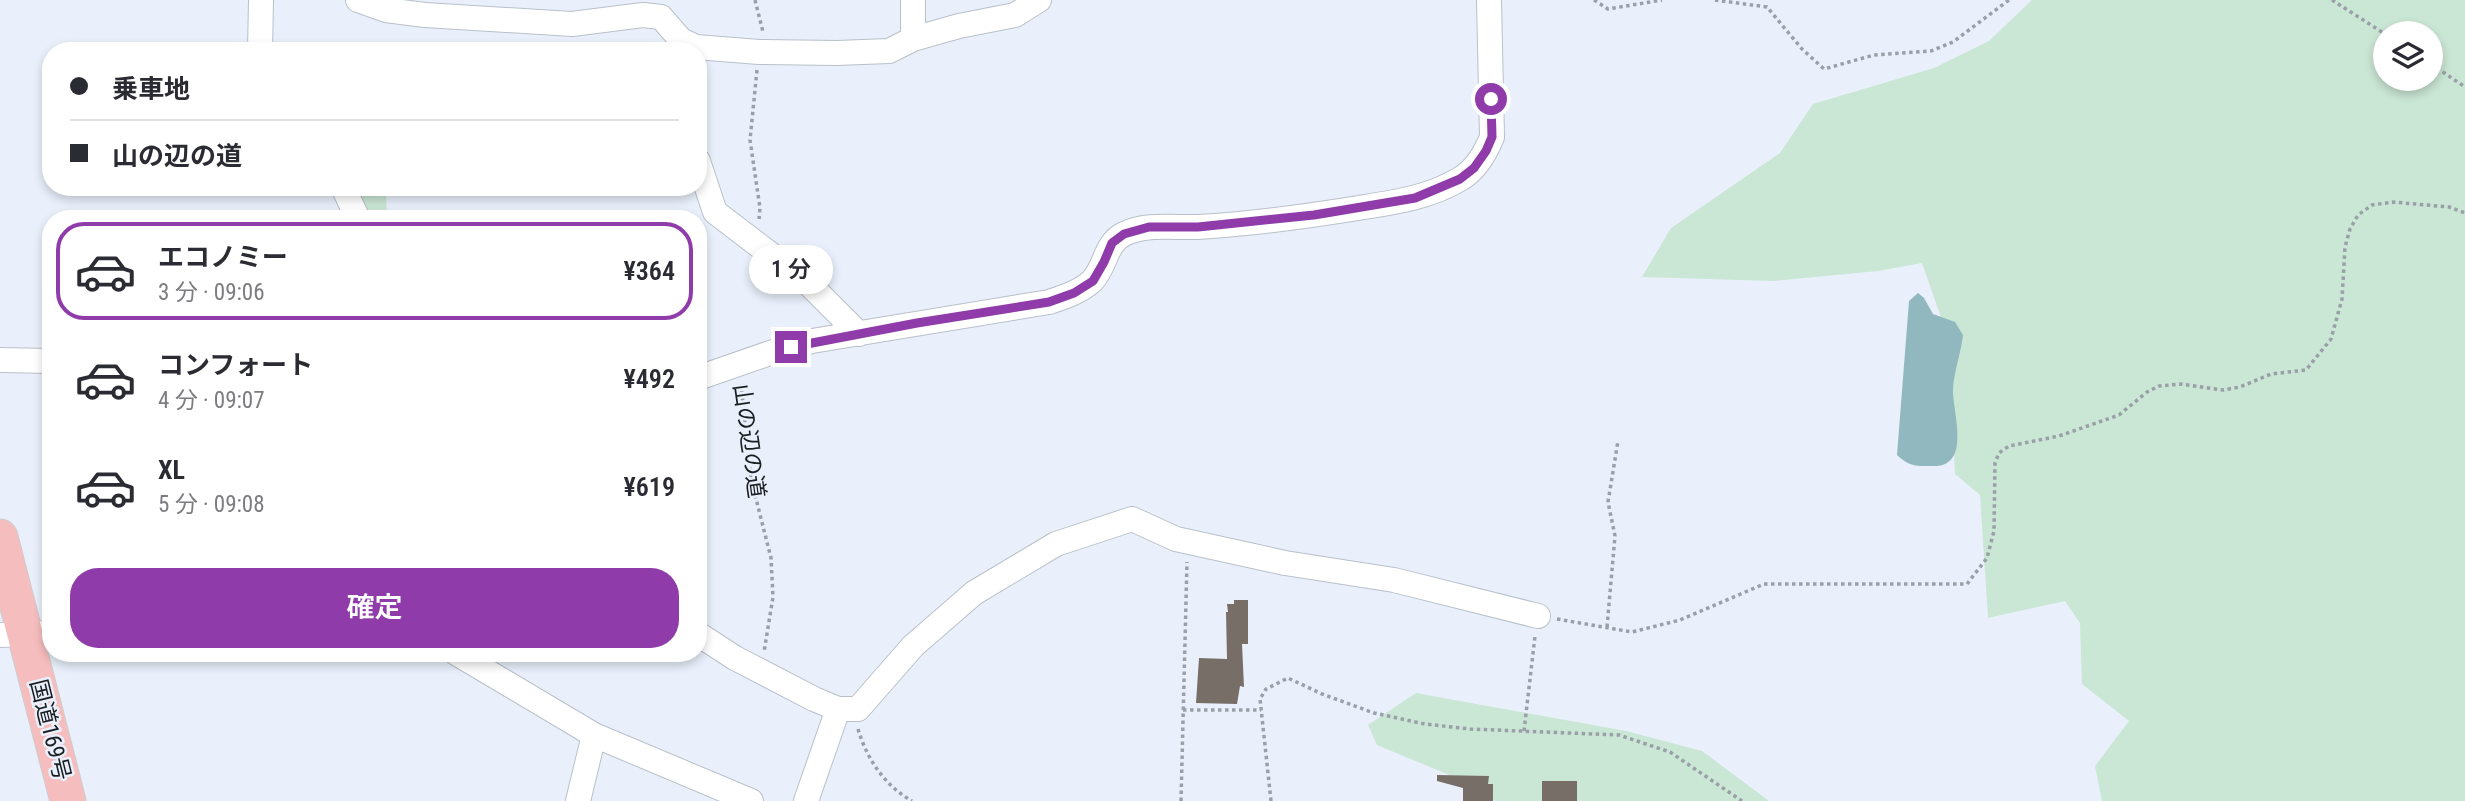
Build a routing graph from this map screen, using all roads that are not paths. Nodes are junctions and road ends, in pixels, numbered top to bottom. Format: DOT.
graph roads {
  1 [pos="261,0"];
  2 [pos="358,0"];
  3 [pos="913,0"];
  4 [pos="1039,0"];
  5 [pos="1489,0"];
  6 [pos="667,25"];
  7 [pos="913,39"];
  8 [pos="260,42"];
  9 [pos="666,42"];
  10 [pos="685,42"];
  11 [pos="707,48"];
  12 [pos="707,188"];
  13 [pos="859,334"];
  14 [pos="0,360"];
  15 [pos="42,361"];
  16 [pos="707,376"];
  17 [pos="0,537"];
  18 [pos="1538,616"];
  19 [pos="24,627"];
  20 [pos="707,639"];
  21 [pos="471,662"];
  22 [pos="838,709"];
  23 [pos="594,734"];
  24 [pos="68,801"];
  25 [pos="578,801"];
  26 [pos="751,801"];
  27 [pos="806,801"];
  1 -- 8 [label="street"];
  2 -- 6 [label="street"];
  3 -- 7 [label="street"];
  4 -- 7 [label="street"];
  5 -- 13 [label="street, 山の辺の道"];
  6 -- 9 [label="street"];
  6 -- 10 [label="street"];
  7 -- 11 [label="street"];
  12 -- 13 [label="street"];
  13 -- 16 [label="street, 山の辺の道"];
  14 -- 15 [label="street"];
  17 -- 19 [label="highway, 国道169号"];
  18 -- 22 [label="street"];
  19 -- 24 [label="highway, 国道169号"];
  20 -- 22 [label="street"];
  21 -- 23 [label="street"];
  22 -- 27 [label="street"];
  23 -- 25 [label="street"];
  23 -- 26 [label="street"];
}
